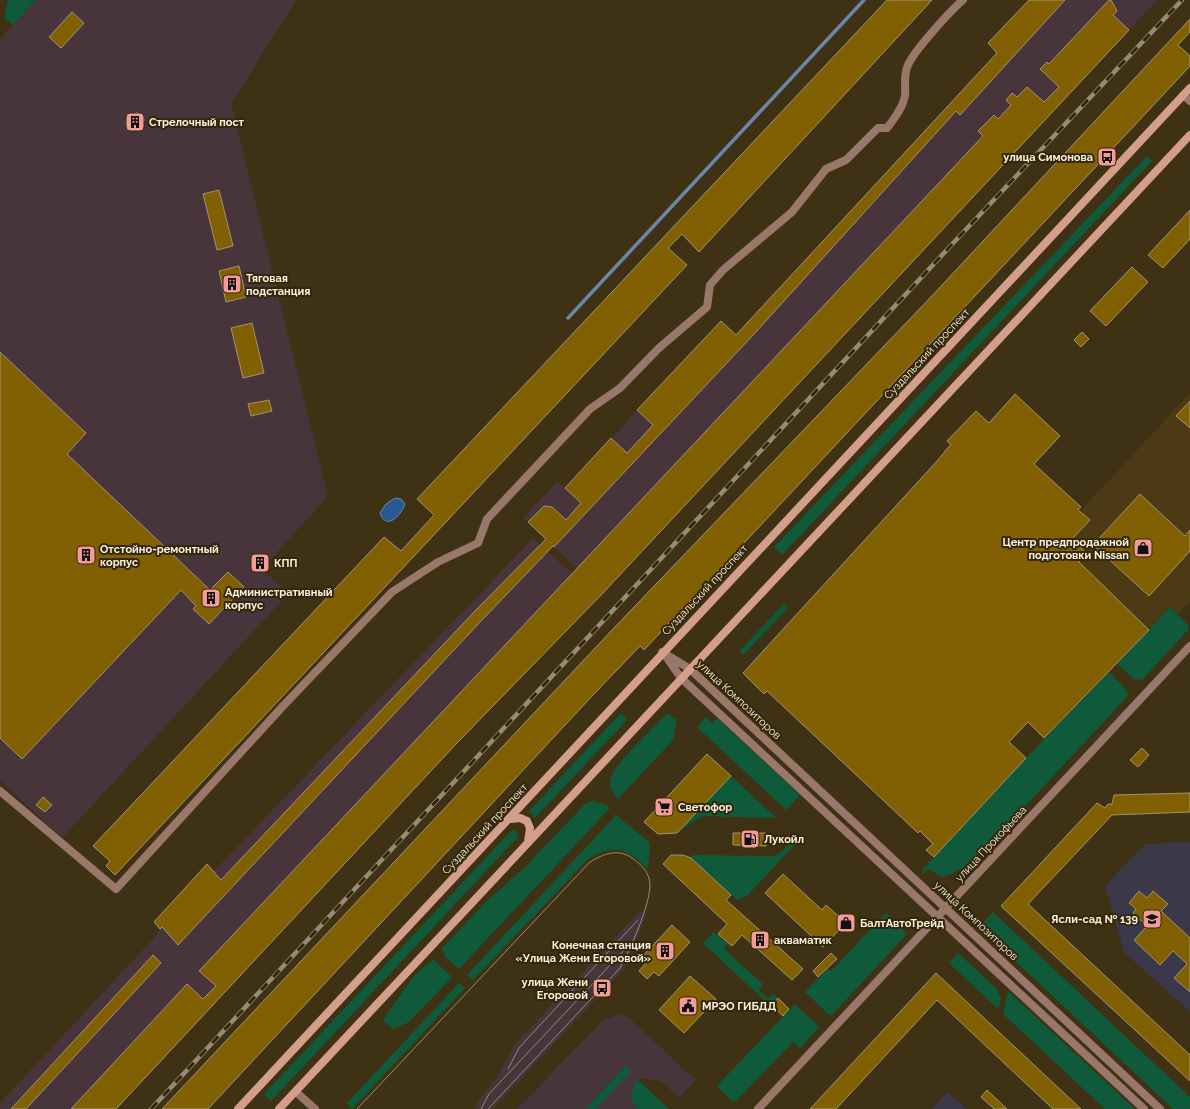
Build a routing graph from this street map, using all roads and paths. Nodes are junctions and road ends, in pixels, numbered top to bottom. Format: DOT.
graph roads {
  1 [pos="963,0"];
  2 [pos="1190,88"];
  3 [pos="1184,95"];
  4 [pos="1190,101"];
  5 [pos="1190,135"];
  6 [pos="1190,646"];
  7 [pos="662,652"];
  8 [pos="690,669"];
  9 [pos="681,678"];
  10 [pos="0,790"];
  11 [pos="510,819"];
  12 [pos="528,842"];
  13 [pos="946,908"];
  14 [pos="938,917"];
  15 [pos="296,1092"];
  16 [pos="238,1109"];
  17 [pos="279,1109"];
  18 [pos="314,1109"];
  19 [pos="758,1109"];
  20 [pos="1144,1109"];
  21 [pos="1160,1109"];
  1 -- 10 [label="street"];
  2 -- 3 [label="main road, Суздальский проспект"];
  3 -- 4 [label="street"];
  3 -- 7 [label="main road, Суздальский проспект"];
  5 -- 8 [label="main road"];
  6 -- 13 [label="street, улица Прокофьева"];
  7 -- 8 [label="street, улица Композиторов"];
  7 -- 9 [label="street, улица Композиторов"];
  7 -- 11 [label="main road, Суздальский проспект"];
  8 -- 9 [label="main road"];
  8 -- 13 [label="street, улица Композиторов"];
  9 -- 12 [label="main road"];
  9 -- 14 [label="street, улица Композиторов"];
  11 -- 12 [label="main road"];
  11 -- 16 [label="main road, Суздальский проспект"];
  12 -- 15 [label="main road"];
  13 -- 14 [label="street, улица Прокофьева"];
  13 -- 21 [label="street, улица Композиторов"];
  14 -- 19 [label="street, улица Прокофьева"];
  14 -- 20 [label="street, улица Композиторов"];
  15 -- 17 [label="main road"];
  15 -- 18 [label="street"];
}
